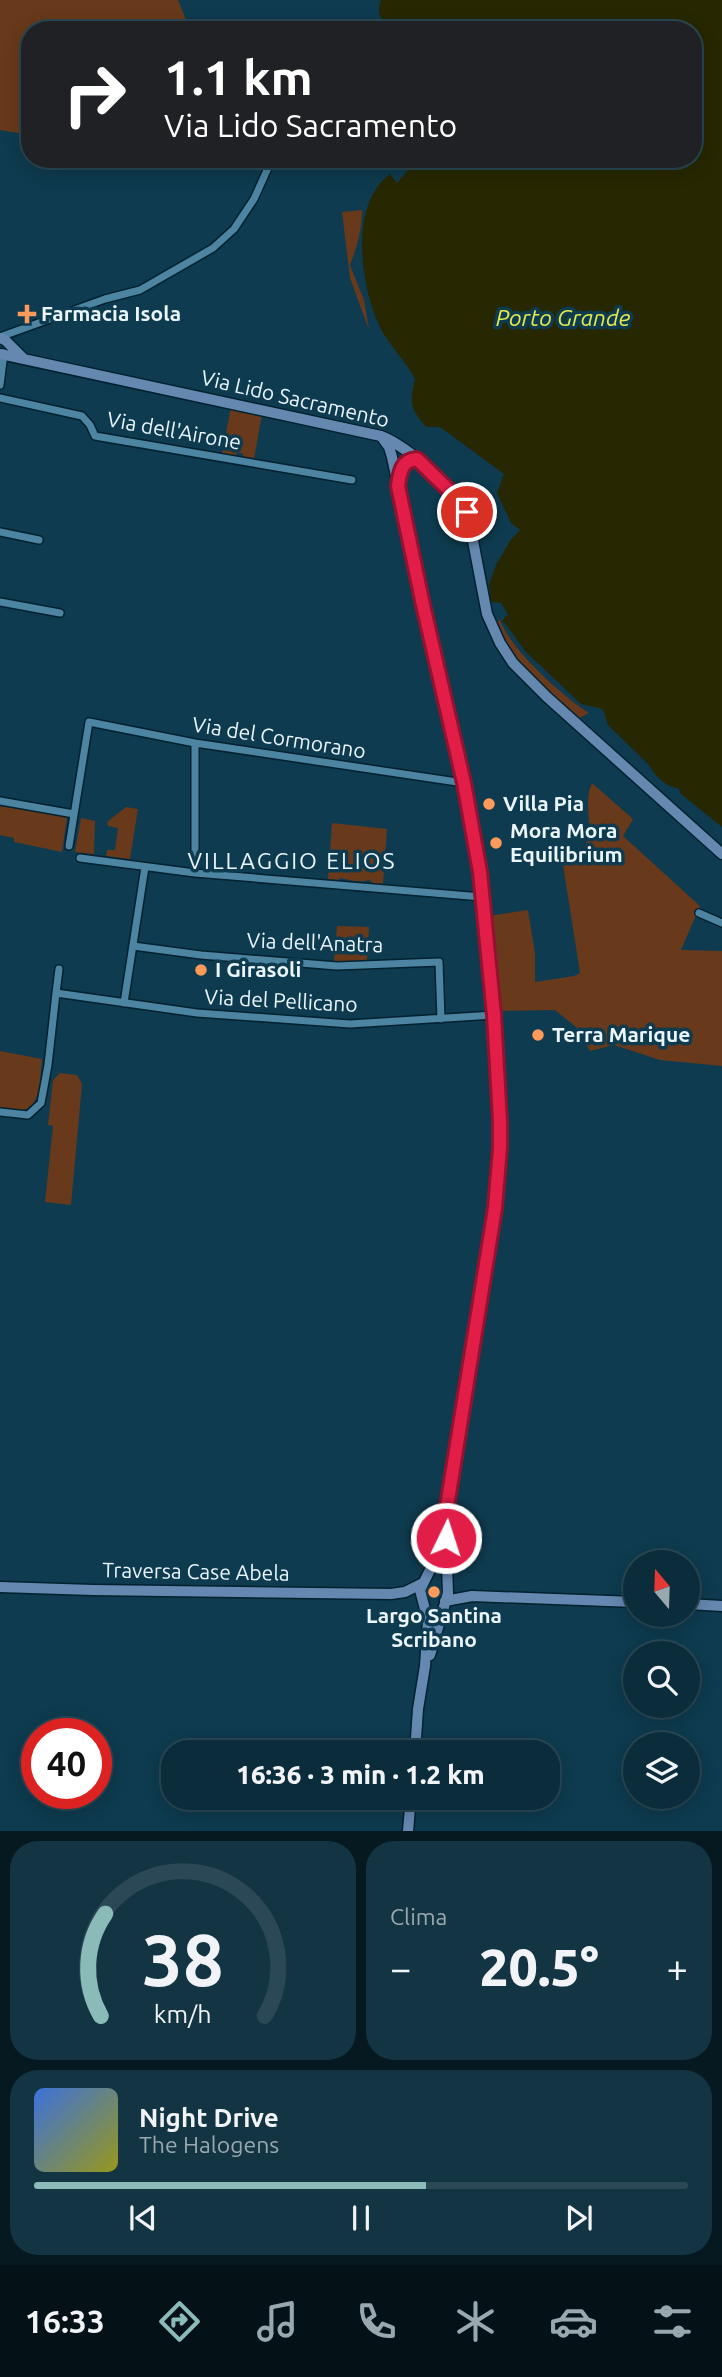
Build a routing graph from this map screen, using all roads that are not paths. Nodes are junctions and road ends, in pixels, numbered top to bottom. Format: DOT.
graph roads {
  1 [pos="268,168"];
  2 [pos="3,347"];
  3 [pos="0,385"];
  4 [pos="0,398"];
  5 [pos="382,436"];
  6 [pos="400,446"];
  7 [pos="392,457"];
  8 [pos="417,459"];
  9 [pos="400,471"];
  10 [pos="352,480"];
  11 [pos="398,486"];
  12 [pos="0,532"];
  13 [pos="39,540"];
  14 [pos="0,602"];
  15 [pos="60,613"];
  16 [pos="195,743"];
  17 [pos="464,783"];
  18 [pos="0,801"];
  19 [pos="74,814"];
  20 [pos="69,846"];
  21 [pos="722,854"];
  22 [pos="80,858"];
  23 [pos="145,867"];
  24 [pos="195,873"];
  25 [pos="482,897"];
  26 [pos="699,913"];
  27 [pos="722,923"];
  28 [pos="133,946"];
  29 [pos="59,969"];
  30 [pos="56,993"];
  31 [pos="124,1003"];
  32 [pos="494,1015"];
  33 [pos="441,1019"];
  34 [pos="0,1112"];
  35 [pos="445,1519"];
  36 [pos="424,1583"];
  37 [pos="447,1585"];
  38 [pos="0,1587"];
  39 [pos="391,1594"];
  40 [pos="472,1596"];
  41 [pos="445,1601"];
  42 [pos="424,1602"];
  43 [pos="623,1602"];
  44 [pos="700,1605"];
  45 [pos="722,1606"];
  46 [pos="425,1666"];
  47 [pos="416,1740"];
  48 [pos="410,1810"];
  49 [pos="408,1831"];
  1 -- 2 [label="street"];
  2 -- 3 [label="street"];
  2 -- 5 [label="street, Via Lido Sacramento"];
  4 -- 10 [label="street, Via dell'Airone"];
  5 -- 6 [label="street, Via Lido Sacramento"];
  5 -- 7 [label="street"];
  6 -- 7 [label="street"];
  6 -- 8 [label="street, Via Lido Sacramento"];
  6 -- 9 [label="street"];
  7 -- 11 [label="street"];
  8 -- 9 [label="street"];
  8 -- 21 [label="street, Via Lido Sacramento"];
  9 -- 11 [label="street"];
  11 -- 17 [label="street"];
  12 -- 13 [label="street"];
  14 -- 15 [label="street"];
  16 -- 17 [label="street, Via del Cormorano"];
  16 -- 19 [label="street, Via del Cormorano"];
  16 -- 24 [label="street"];
  17 -- 25 [label="street"];
  18 -- 19 [label="street"];
  19 -- 20 [label="street"];
  22 -- 23 [label="street"];
  23 -- 24 [label="street"];
  23 -- 28 [label="street"];
  24 -- 25 [label="street"];
  25 -- 32 [label="street"];
  26 -- 27 [label="street"];
  28 -- 31 [label="street"];
  28 -- 33 [label="street, Via dell'Anatra"];
  29 -- 30 [label="street"];
  30 -- 31 [label="street, Via del Pellicano"];
  30 -- 34 [label="street"];
  31 -- 33 [label="street, Via del Pellicano"];
  32 -- 33 [label="street, Via del Pellicano"];
  32 -- 35 [label="street"];
  35 -- 36 [label="street"];
  35 -- 37 [label="street"];
  36 -- 37 [label="street"];
  36 -- 39 [label="street"];
  36 -- 42 [label="street"];
  37 -- 40 [label="street"];
  37 -- 41 [label="street"];
  38 -- 39 [label="street, Traversa Case Abela"];
  39 -- 42 [label="street"];
  40 -- 41 [label="street"];
  40 -- 43 [label="street"];
  41 -- 42 [label="street"];
  41 -- 46 [label="street"];
  42 -- 46 [label="street"];
  44 -- 45 [label="street"];
  46 -- 47 [label="street"];
  48 -- 49 [label="street"];
}
